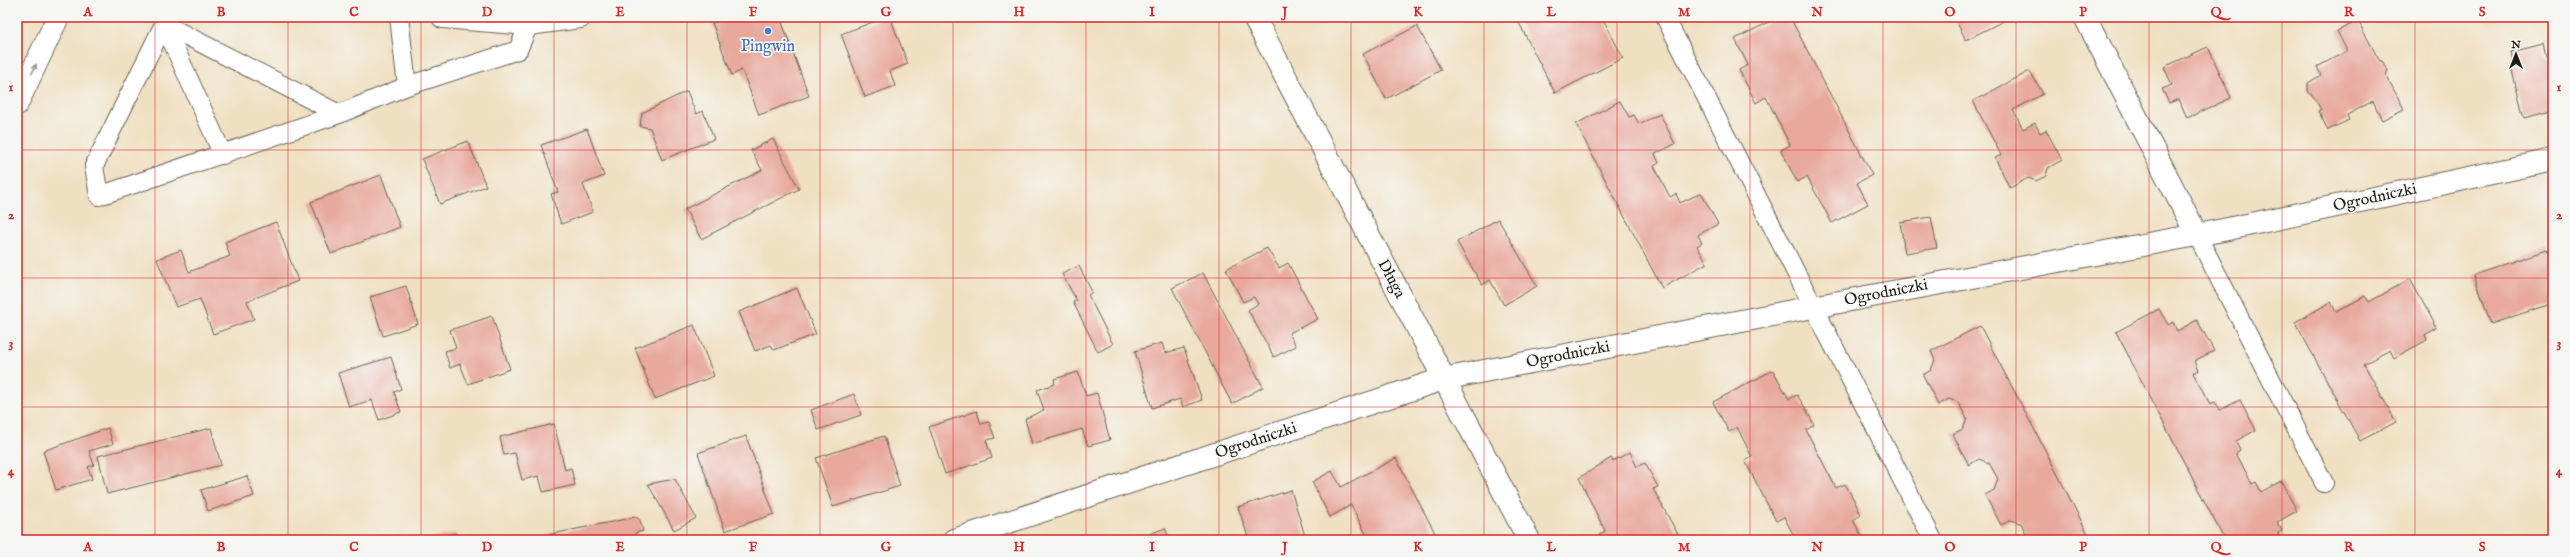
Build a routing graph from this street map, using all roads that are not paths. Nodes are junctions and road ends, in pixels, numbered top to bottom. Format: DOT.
graph roads {
  1 [pos="58,17"];
  2 [pos="399,17"];
  3 [pos="443,17"];
  4 [pos="580,17"];
  5 [pos="1254,17"];
  6 [pos="1665,17"];
  7 [pos="2085,17"];
  8 [pos="164,24"];
  9 [pos="529,24"];
  10 [pos="407,86"];
  11 [pos="17,104"];
  12 [pos="340,114"];
  13 [pos="223,155"];
  14 [pos="2553,160"];
  15 [pos="2198,235"];
  16 [pos="1813,307"];
  17 [pos="1443,379"];
  18 [pos="2324,483"];
  19 [pos="954,540"];
  20 [pos="1528,540"];
  21 [pos="1933,540"];
  11 -- 1 [label="street, one-way"];
  2 -- 10 [label="lane"];
  3 -- 9 [label="street"];
  4 -- 9 [label="street"];
  5 -- 17 [label="street, Długa"];
  6 -- 16 [label="lane"];
  7 -- 15 [label="street"];
  8 -- 12 [label="lane"];
  8 -- 13 [label="lane"];
  8 -- 13 [label="lane"];
  9 -- 10 [label="lane"];
  10 -- 12 [label="lane"];
  12 -- 13 [label="lane"];
  14 -- 15 [label="street, Ogrodniczki"];
  15 -- 16 [label="street, Ogrodniczki"];
  15 -- 18 [label="lane"];
  16 -- 17 [label="street, Ogrodniczki"];
  16 -- 21 [label="lane"];
  17 -- 19 [label="street, Ogrodniczki"];
  17 -- 20 [label="street, Długa"];
}
